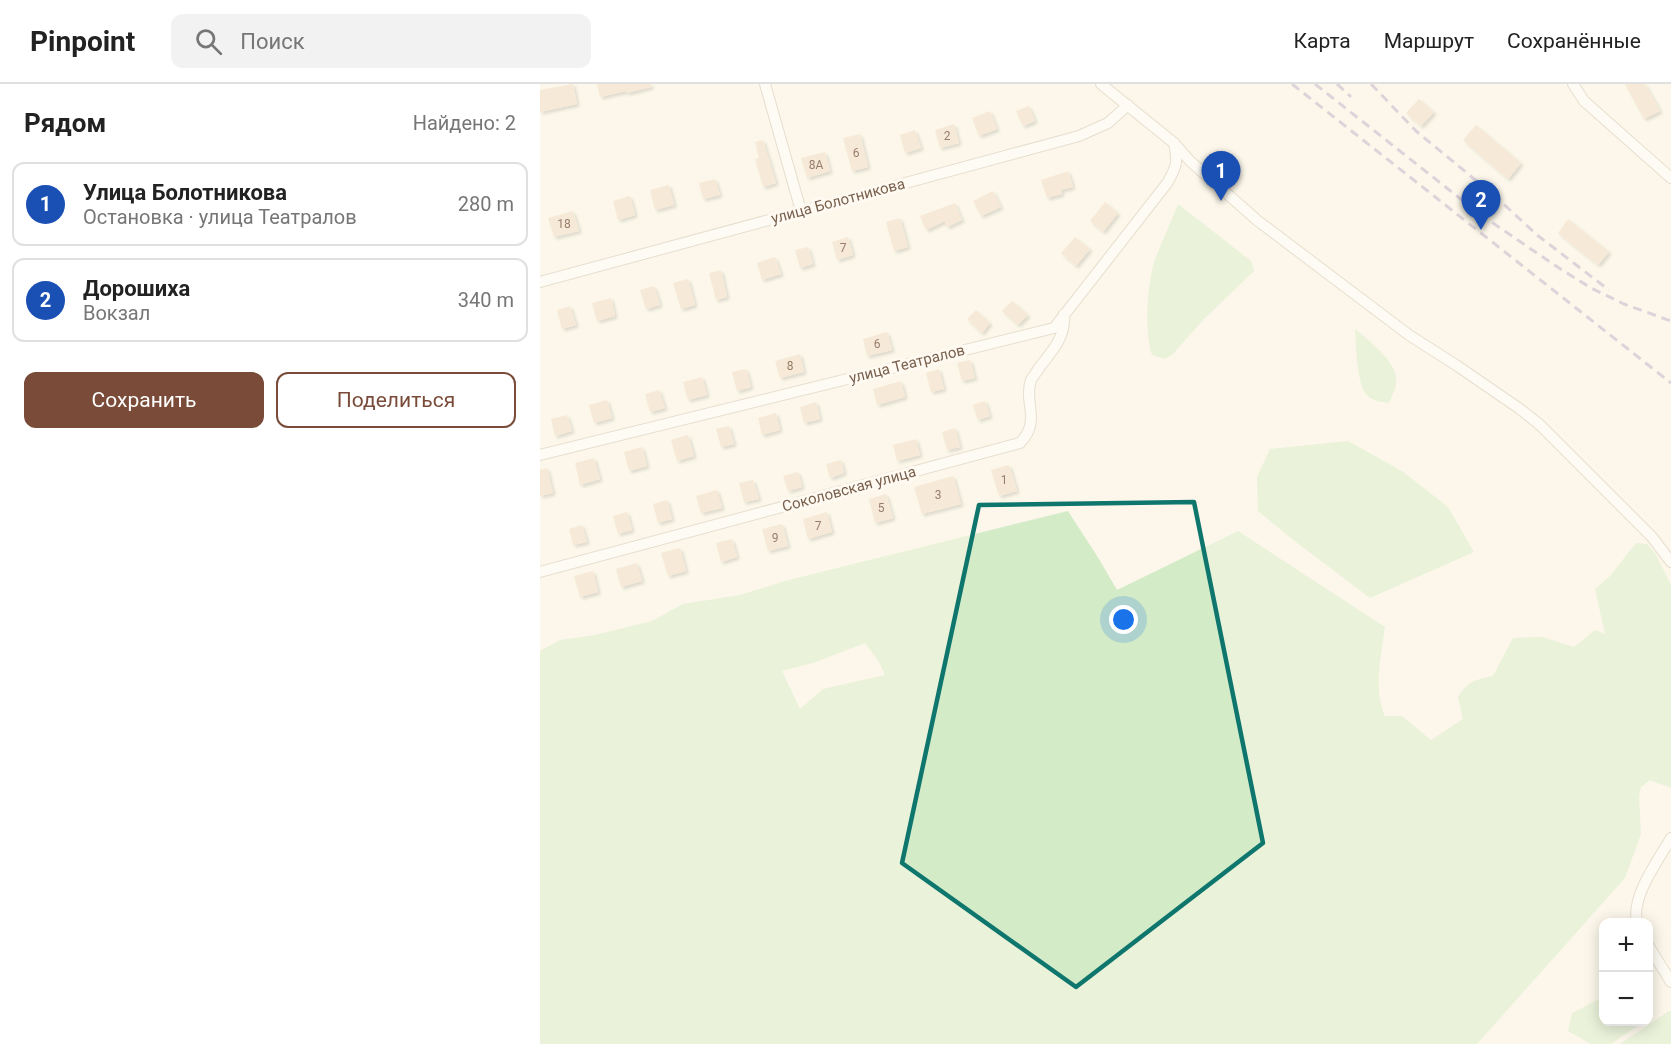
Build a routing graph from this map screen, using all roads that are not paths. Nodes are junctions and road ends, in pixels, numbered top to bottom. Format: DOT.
graph roads {
  1 [pos="765,84"];
  2 [pos="1101,84"];
  3 [pos="1573,84"];
  4 [pos="1128,105"];
  5 [pos="1174,143"];
  6 [pos="1671,178"];
  7 [pos="801,211"];
  8 [pos="540,282"];
  9 [pos="1064,314"];
  10 [pos="540,455"];
  11 [pos="1671,562"];
  12 [pos="540,572"];
  13 [pos="1671,838"];
  14 [pos="1636,918"];
  15 [pos="1653,953"];
  16 [pos="1670,979"];
  1 -- 7 [label="street"];
  2 -- 4 [label="street"];
  3 -- 6 [label="street"];
  4 -- 5 [label="street"];
  4 -- 7 [label="street, улица Болотникова"];
  5 -- 9 [label="street, улица Театралов"];
  5 -- 11 [label="street"];
  7 -- 8 [label="street, улица Болотникова"];
  9 -- 10 [label="street, улица Театралов"];
  9 -- 12 [label="street, Соколовская улица"];
  13 -- 14 [label="street"];
  15 -- 16 [label="street"];
}
